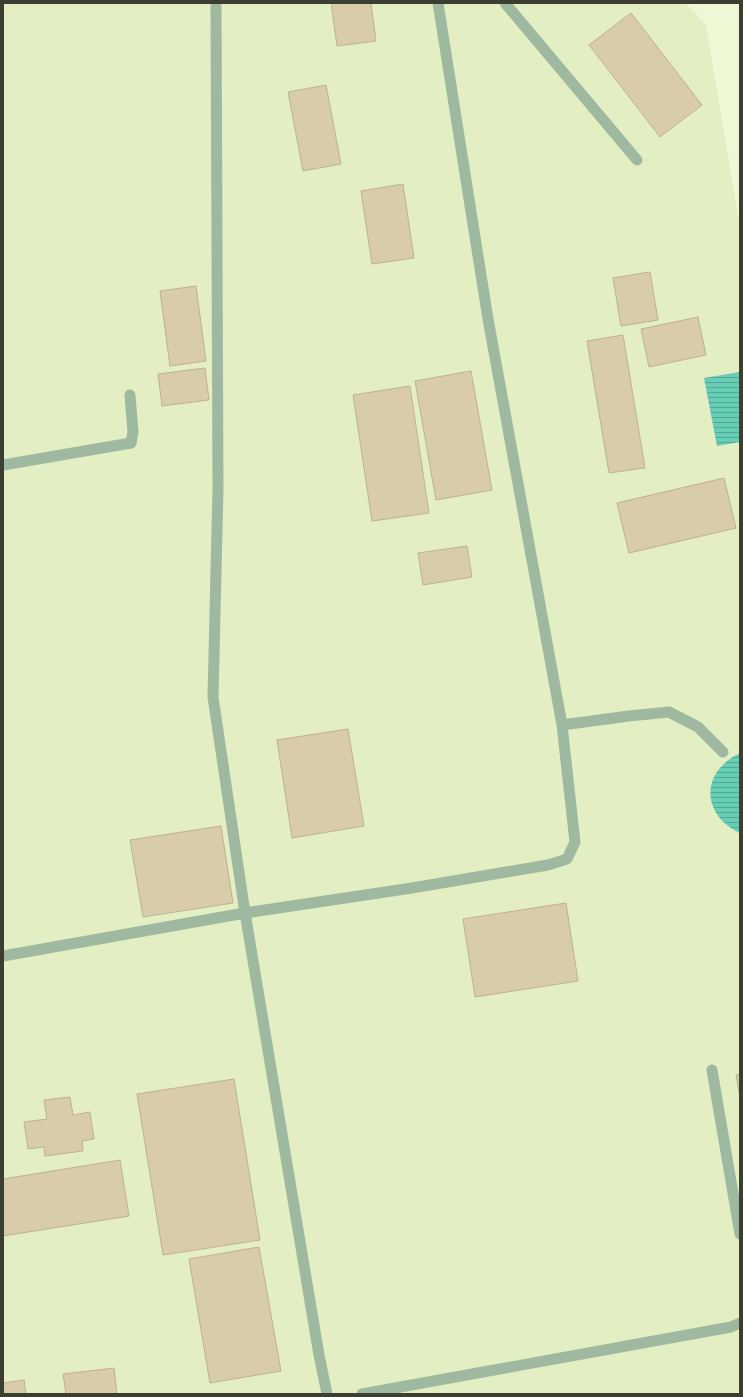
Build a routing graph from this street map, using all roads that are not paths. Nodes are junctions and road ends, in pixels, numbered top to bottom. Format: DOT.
graph roads {
  1 [pos="216,3"];
  2 [pos="438,3"];
  3 [pos="505,3"];
  4 [pos="637,160"];
  5 [pos="130,395"];
  6 [pos="3,465"];
  7 [pos="562,725"];
  8 [pos="723,752"];
  9 [pos="245,913"];
  10 [pos="3,956"];
  11 [pos="712,1070"];
  12 [pos="740,1234"];
  13 [pos="740,1323"];
  14 [pos="327,1394"];
  15 [pos="362,1394"];
  1 -- 9 [label="lane"];
  2 -- 7 [label="lane"];
  3 -- 4 [label="lane"];
  5 -- 6 [label="lane"];
  7 -- 8 [label="lane"];
  7 -- 9 [label="lane"];
  9 -- 10 [label="lane"];
  9 -- 14 [label="lane"];
  11 -- 12 [label="lane"];
  13 -- 15 [label="lane"];
}
